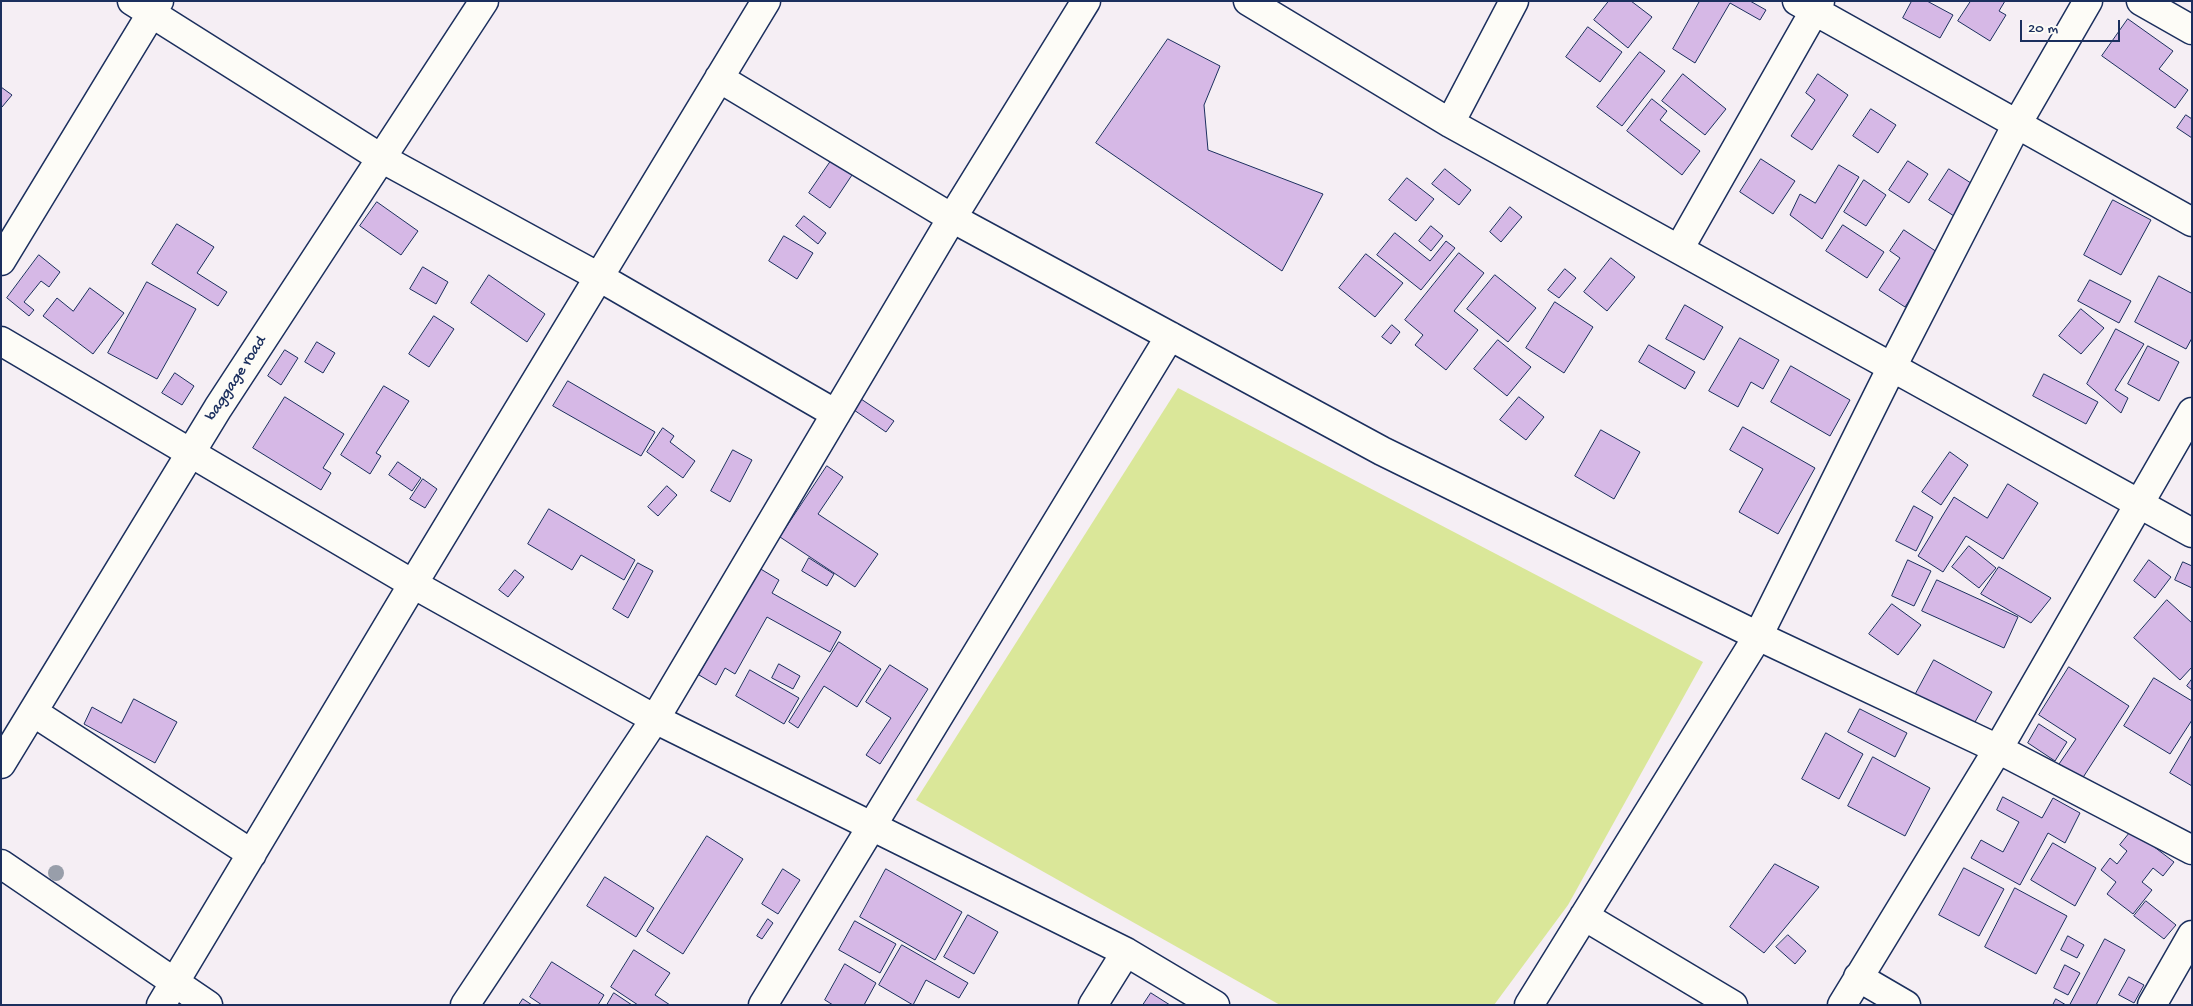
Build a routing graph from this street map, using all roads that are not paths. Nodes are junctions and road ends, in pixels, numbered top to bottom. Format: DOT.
graph roads {
  1 [pos="484,1"];
  2 [pos="766,1"];
  3 [pos="1086,1"];
  4 [pos="1248,1"];
  5 [pos="1514,1"];
  6 [pos="2088,1"];
  7 [pos="2141,1"];
  8 [pos="148,5"];
  9 [pos="1811,5"];
  10 [pos="2192,30"];
  11 [pos="719,78"];
  12 [pos="1450,123"];
  13 [pos="2017,124"];
  14 [pos="381,158"];
  15 [pos="952,218"];
  16 [pos="2192,222"];
  17 [pos="1679,249"];
  18 [pos="1,261"];
  19 [pos="599,277"];
  20 [pos="1170,336"];
  21 [pos="1,341"];
  22 [pos="1892,367"];
  23 [pos="2192,412"];
  24 [pos="836,414"];
  25 [pos="190,454"];
  26 [pos="2138,504"];
  27 [pos="2192,533"];
  28 [pos="413,584"];
  29 [pos="1758,636"];
  30 [pos="33,712"];
  31 [pos="655,719"];
  32 [pos="1998,749"];
  33 [pos="1,764"];
  34 [pos="874,825"];
  35 [pos="2192,850"];
  36 [pos="252,854"];
  37 [pos="1,864"];
  38 [pos="1584,916"];
  39 [pos="2192,936"];
  40 [pos="1126,952"];
  41 [pos="1858,977"];
  42 [pos="168,994"];
  43 [pos="208,1005"];
  44 [pos="465,1005"];
  45 [pos="763,1005"];
  46 [pos="1093,1005"];
  47 [pos="1215,1005"];
  48 [pos="1528,1005"];
  49 [pos="1733,1005"];
  50 [pos="1842,1005"];
  51 [pos="1906,1005"];
  52 [pos="2152,1005"];
  1 -- 14 [label="street, baggage road"];
  2 -- 11 [label="street"];
  3 -- 15 [label="street"];
  4 -- 12 [label="street"];
  5 -- 12 [label="street"];
  6 -- 13 [label="street"];
  7 -- 10 [label="street"];
  8 -- 14 [label="street"];
  8 -- 18 [label="street"];
  9 -- 13 [label="street"];
  9 -- 17 [label="street"];
  11 -- 15 [label="street"];
  11 -- 19 [label="street"];
  12 -- 17 [label="street"];
  13 -- 16 [label="street"];
  13 -- 22 [label="street"];
  14 -- 19 [label="street"];
  14 -- 25 [label="street, baggage road"];
  15 -- 20 [label="street"];
  15 -- 24 [label="street"];
  17 -- 22 [label="street"];
  19 -- 24 [label="street"];
  19 -- 28 [label="street"];
  20 -- 29 [label="street"];
  20 -- 34 [label="street"];
  21 -- 25 [label="street"];
  22 -- 26 [label="street"];
  22 -- 29 [label="street"];
  23 -- 26 [label="street"];
  24 -- 31 [label="street"];
  25 -- 28 [label="street"];
  25 -- 30 [label="street, baggage road"];
  26 -- 27 [label="street"];
  26 -- 32 [label="street"];
  28 -- 31 [label="street"];
  28 -- 36 [label="street"];
  29 -- 32 [label="street"];
  29 -- 38 [label="street"];
  30 -- 33 [label="street, baggage road"];
  30 -- 36 [label="street"];
  31 -- 34 [label="street"];
  31 -- 44 [label="street"];
  32 -- 35 [label="street"];
  32 -- 41 [label="street"];
  34 -- 40 [label="street"];
  34 -- 45 [label="street"];
  36 -- 42 [label="street"];
  37 -- 42 [label="street"];
  38 -- 48 [label="street"];
  38 -- 49 [label="street"];
  39 -- 52 [label="street"];
  40 -- 46 [label="street"];
  40 -- 47 [label="street"];
  41 -- 50 [label="street"];
  41 -- 51 [label="street"];
  42 -- 43 [label="street"];
}
